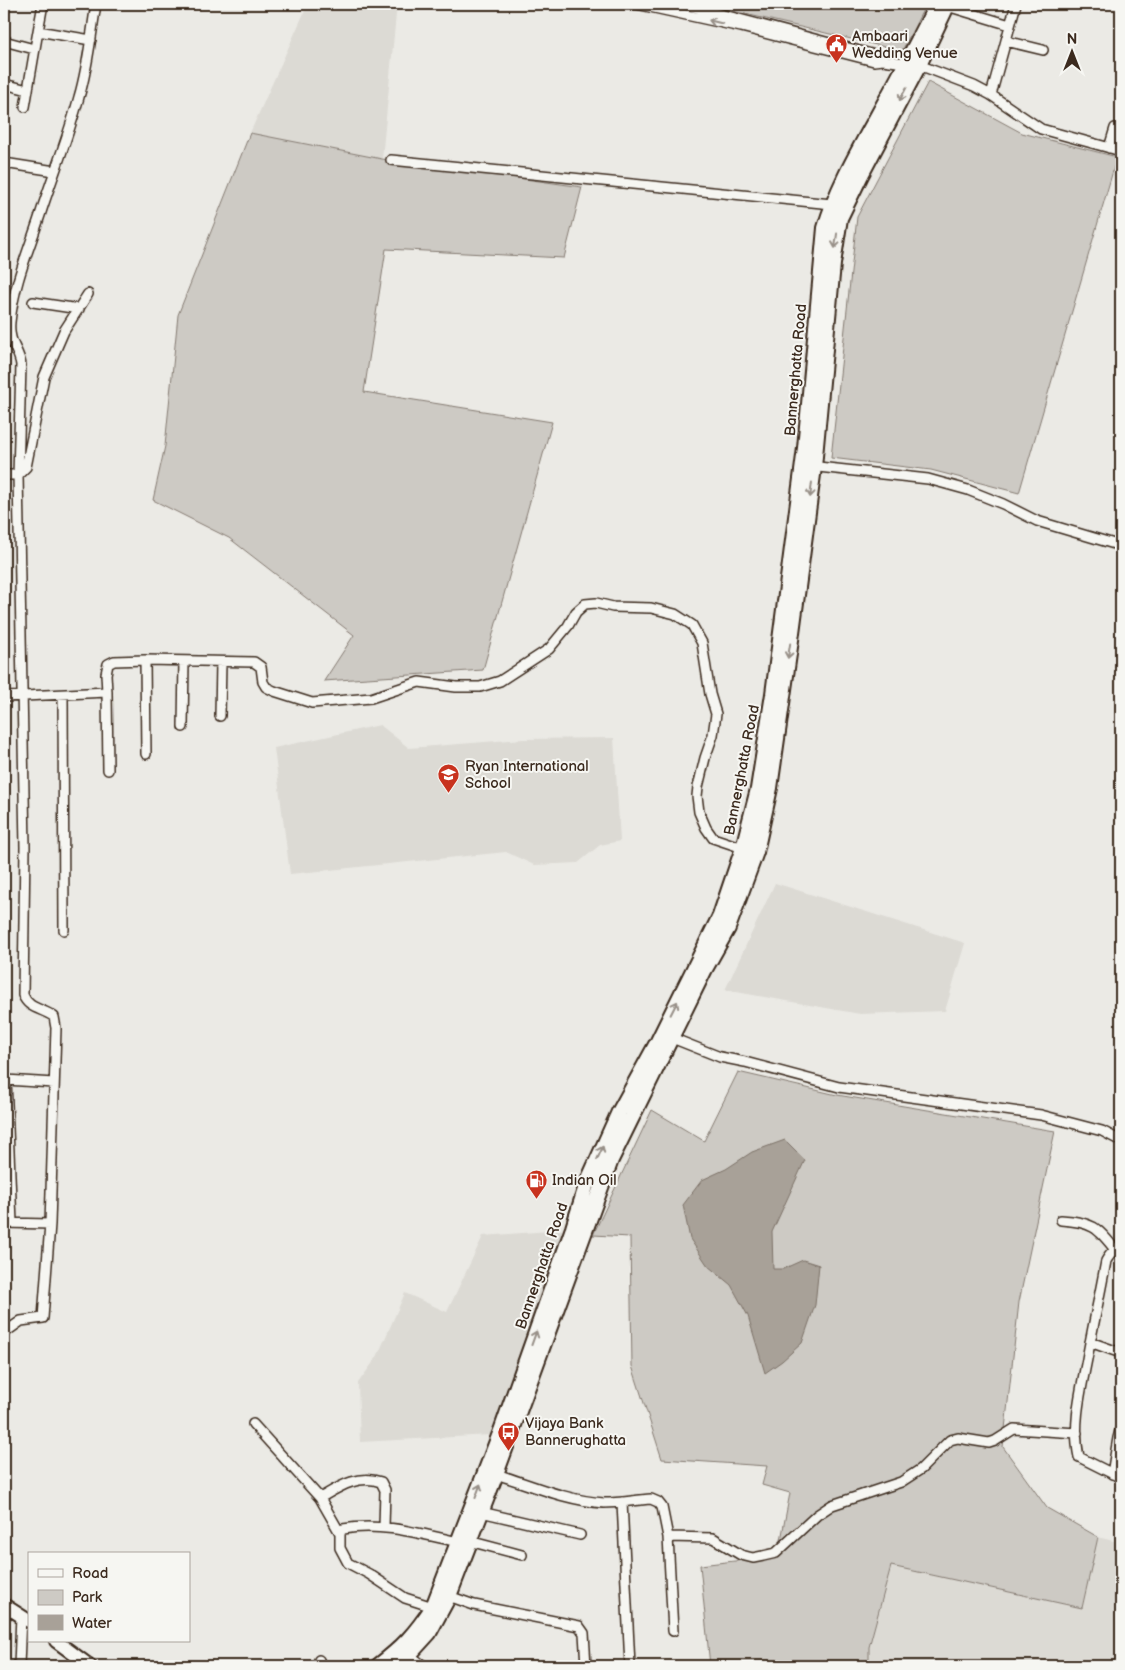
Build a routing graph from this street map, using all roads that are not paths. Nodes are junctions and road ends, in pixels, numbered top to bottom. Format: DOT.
graph roads {
  1 [pos="43,4"];
  2 [pos="96,4"];
  3 [pos="636,4"];
  4 [pos="682,4"];
  5 [pos="944,4"];
  6 [pos="1016,4"];
  7 [pos="1010,25"];
  8 [pos="38,31"];
  9 [pos="90,40"];
  10 [pos="1006,41"];
  11 [pos="4,42"];
  12 [pos="34,49"];
  13 [pos="1043,50"];
  14 [pos="883,60"];
  15 [pos="913,64"];
  16 [pos="4,84"];
  17 [pos="28,90"];
  18 [pos="991,95"];
  19 [pos="25,107"];
  20 [pos="1115,128"];
  21 [pos="1109,148"];
  22 [pos="1121,151"];
  23 [pos="391,160"];
  24 [pos="4,163"];
  25 [pos="55,171"];
  26 [pos="832,204"];
  27 [pos="88,294"];
  28 [pos="33,302"];
  29 [pos="79,309"];
  30 [pos="7,330"];
  31 [pos="808,466"];
  32 [pos="4,474"];
  33 [pos="18,475"];
  34 [pos="1121,546"];
  35 [pos="145,660"];
  36 [pos="184,661"];
  37 [pos="221,662"];
  38 [pos="107,692"];
  39 [pos="63,694"];
  40 [pos="4,697"];
  41 [pos="22,697"];
  42 [pos="220,716"];
  43 [pos="183,727"];
  44 [pos="146,754"];
  45 [pos="108,770"];
  46 [pos="743,848"];
  47 [pos="64,930"];
  48 [pos="672,1038"];
  49 [pos="5,1079"];
  50 [pos="54,1083"];
  51 [pos="1121,1141"];
  52 [pos="1061,1220"];
  53 [pos="8,1223"];
  54 [pos="50,1224"];
  55 [pos="1119,1251"];
  56 [pos="549,1312"];
  57 [pos="4,1333"];
  58 [pos="1090,1342"];
  59 [pos="1121,1353"];
  60 [pos="252,1424"];
  61 [pos="1121,1426"];
  62 [pos="1077,1433"];
  63 [pos="496,1474"];
  64 [pos="1112,1474"];
  65 [pos="1121,1478"];
  66 [pos="320,1498"];
  67 [pos="622,1502"];
  68 [pos="481,1512"];
  69 [pos="384,1527"];
  70 [pos="340,1533"];
  71 [pos="580,1535"];
  72 [pos="668,1537"];
  73 [pos="464,1542"];
  74 [pos="522,1555"];
  75 [pos="444,1594"];
  76 [pos="4,1606"];
  77 [pos="433,1608"];
  78 [pos="25,1618"];
  79 [pos="673,1631"];
  80 [pos="57,1642"];
  81 [pos="409,1655"];
  82 [pos="19,1666"];
  83 [pos="90,1666"];
  84 [pos="378,1666"];
  85 [pos="394,1666"];
  86 [pos="424,1666"];
  87 [pos="586,1666"];
  88 [pos="630,1666"];
  1 -- 8 [label="street"];
  2 -- 9 [label="street"];
  14 -- 3 [label="street, one-way"];
  4 -- 14 [label="street"];
  5 -- 7 [label="street"];
  5 -- 15 [label="main road, Bannerghatta Road"];
  6 -- 7 [label="street"];
  7 -- 10 [label="street"];
  8 -- 9 [label="street"];
  8 -- 12 [label="street"];
  9 -- 25 [label="street"];
  10 -- 13 [label="street"];
  10 -- 18 [label="street"];
  11 -- 12 [label="street"];
  12 -- 17 [label="street"];
  14 -- 15 [label="street"];
  15 -- 18 [label="street"];
  15 -- 26 [label="main road, Bannerghatta Road"];
  15 -- 31 [label="main road, Bannerghatta Road, one-way"];
  16 -- 17 [label="street"];
  17 -- 19 [label="street"];
  18 -- 21 [label="street"];
  20 -- 21 [label="street"];
  21 -- 22 [label="street"];
  23 -- 26 [label="street"];
  24 -- 25 [label="street"];
  25 -- 30 [label="street"];
  26 -- 31 [label="main road, Bannerghatta Road"];
  27 -- 29 [label="street"];
  28 -- 29 [label="street"];
  29 -- 33 [label="street"];
  30 -- 33 [label="street"];
  31 -- 34 [label="street"];
  31 -- 46 [label="main road, Bannerghatta Road"];
  31 -- 48 [label="main road, Bannerghatta Road, one-way"];
  32 -- 33 [label="street"];
  33 -- 41 [label="street"];
  35 -- 36 [label="street"];
  35 -- 38 [label="street"];
  35 -- 44 [label="street"];
  36 -- 37 [label="street"];
  36 -- 43 [label="street"];
  37 -- 42 [label="street"];
  37 -- 46 [label="street"];
  38 -- 39 [label="street"];
  38 -- 45 [label="street"];
  39 -- 41 [label="street"];
  39 -- 47 [label="street"];
  40 -- 41 [label="street"];
  41 -- 50 [label="street"];
  56 -- 46 [label="main road, Bannerghatta Road, one-way"];
  48 -- 51 [label="street"];
  48 -- 56 [label="main road, Bannerghatta Road"];
  49 -- 50 [label="street"];
  49 -- 53 [label="street"];
  50 -- 54 [label="street"];
  52 -- 55 [label="street"];
  53 -- 54 [label="street"];
  54 -- 57 [label="street"];
  55 -- 58 [label="street"];
  56 -- 63 [label="main road, Bannerghatta Road"];
  73 -- 56 [label="main road, Bannerghatta Road, one-way"];
  58 -- 59 [label="street"];
  58 -- 62 [label="street"];
  60 -- 66 [label="street"];
  61 -- 64 [label="street"];
  62 -- 64 [label="street"];
  62 -- 72 [label="street"];
  63 -- 67 [label="street"];
  63 -- 68 [label="main road, Bannerghatta Road"];
  64 -- 65 [label="street"];
  66 -- 69 [label="street"];
  66 -- 70 [label="street"];
  67 -- 72 [label="street"];
  67 -- 88 [label="street"];
  68 -- 71 [label="street"];
  68 -- 73 [label="main road, Bannerghatta Road"];
  69 -- 70 [label="street"];
  69 -- 73 [label="street"];
  70 -- 77 [label="street"];
  72 -- 79 [label="street"];
  73 -- 74 [label="street"];
  73 -- 75 [label="main road, Bannerghatta Road"];
  75 -- 77 [label="main road, Bannerghatta Road"];
  75 -- 81 [label="main road, Bannerghatta Road"];
  75 -- 87 [label="street"];
  76 -- 78 [label="main road"];
  77 -- 84 [label="main road, Bannerghatta Road"];
  78 -- 82 [label="street"];
  80 -- 83 [label="main road"];
  81 -- 85 [label="main road, Bannerghatta Road"];
  81 -- 86 [label="street"];
}
